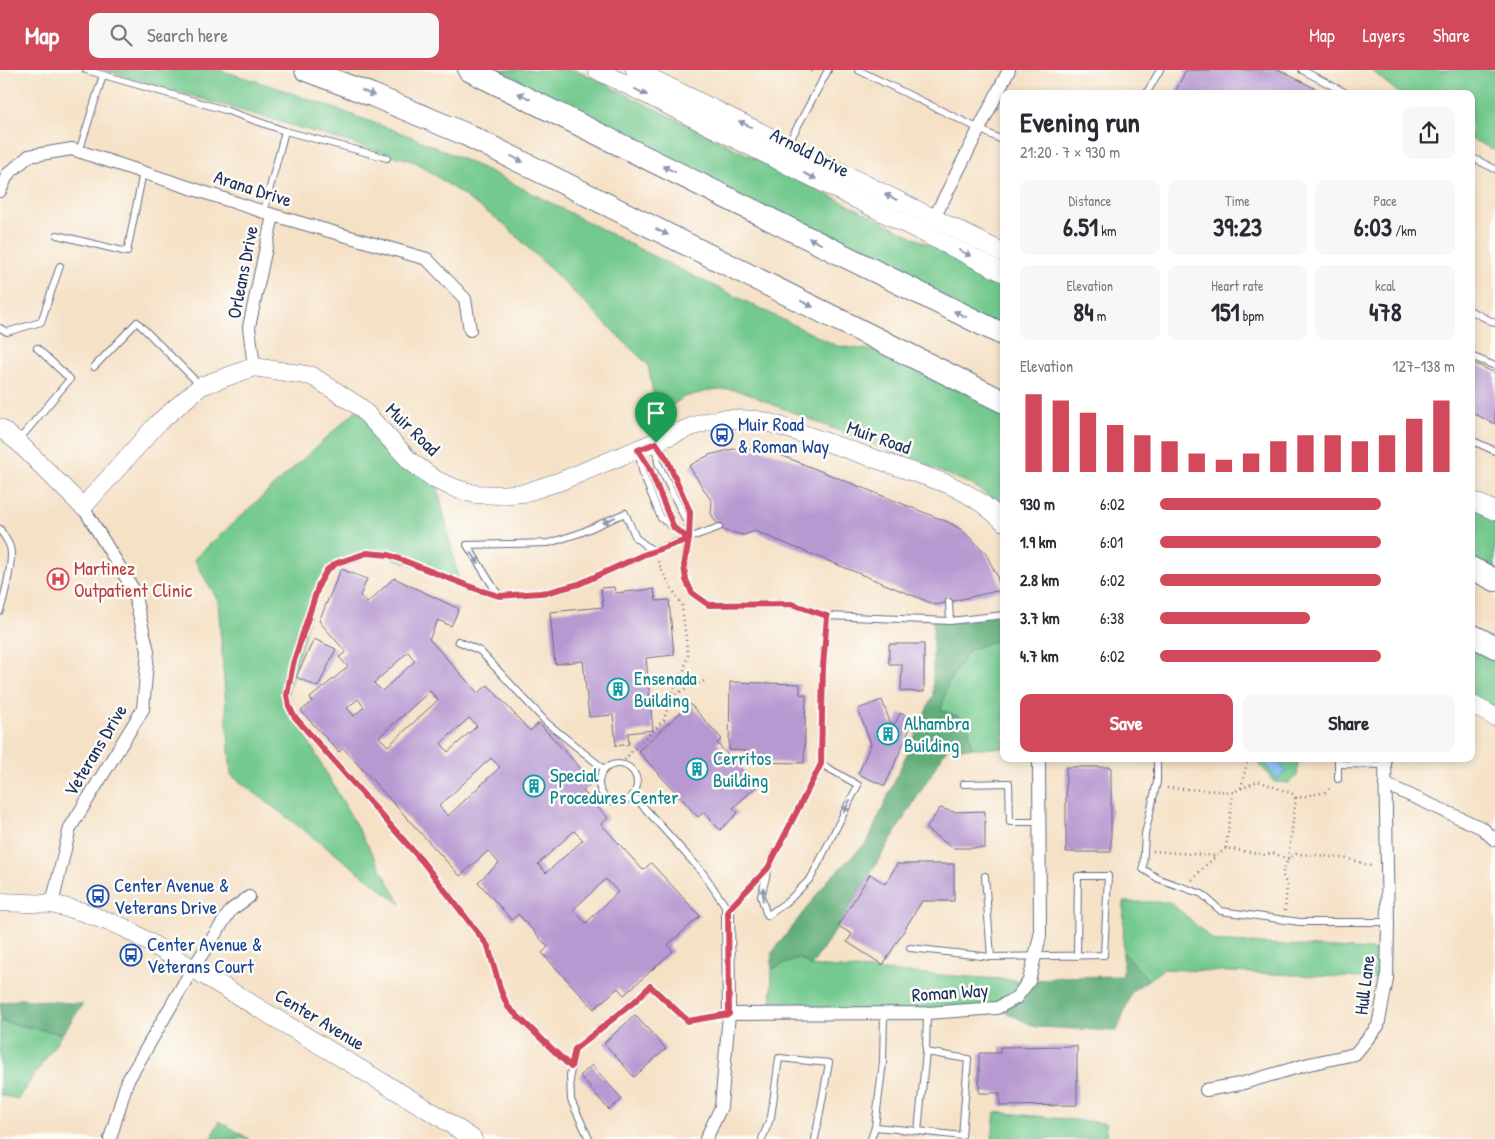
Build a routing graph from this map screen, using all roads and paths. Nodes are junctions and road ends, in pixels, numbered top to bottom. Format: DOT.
graph roads {
  1 [pos="86,70"];
  2 [pos="306,70"];
  3 [pos="469,70"];
  4 [pos="597,70"];
  5 [pos="635,70"];
  6 [pos="828,70"];
  7 [pos="858,70"];
  8 [pos="1008,70"];
  9 [pos="1160,70"];
  10 [pos="1302,70"];
  11 [pos="102,75"];
  12 [pos="1148,90"];
  13 [pos="1340,90"];
  14 [pos="978,129"];
  15 [pos="285,131"];
  16 [pos="1000,139"];
  17 [pos="787,145"];
  18 [pos="79,152"];
  19 [pos="388,158"];
  20 [pos="1475,158"];
  21 [pos="1495,169"];
  22 [pos="143,172"];
  23 [pos="0,191"];
  24 [pos="269,213"];
  25 [pos="930,226"];
  26 [pos="57,235"];
  27 [pos="1000,252"];
  28 [pos="60,266"];
  29 [pos="1000,270"];
  30 [pos="1475,313"];
  31 [pos="1495,323"];
  32 [pos="0,328"];
  33 [pos="470,330"];
  34 [pos="1000,333"];
  35 [pos="37,348"];
  36 [pos="1475,358"];
  37 [pos="1495,366"];
  38 [pos="94,367"];
  39 [pos="254,368"];
  40 [pos="201,386"];
  41 [pos="1000,400"];
  42 [pos="0,428"];
  43 [pos="18,442"];
  44 [pos="1475,442"];
  45 [pos="656,443"];
  46 [pos="638,450"];
  47 [pos="1495,451"];
  48 [pos="1475,490"];
  49 [pos="1495,498"];
  50 [pos="1475,502"];
  51 [pos="83,507"];
  52 [pos="1495,511"];
  53 [pos="1000,518"];
  54 [pos="719,527"];
  55 [pos="0,529"];
  56 [pos="689,539"];
  57 [pos="653,551"];
  58 [pos="1475,570"];
  59 [pos="1495,580"];
  60 [pos="499,596"];
  61 [pos="950,602"];
  62 [pos="0,611"];
  63 [pos="1000,615"];
  64 [pos="827,616"];
  65 [pos="950,621"];
  66 [pos="1475,637"];
  67 [pos="458,641"];
  68 [pos="1495,647"];
  69 [pos="704,682"];
  70 [pos="671,696"];
  71 [pos="1475,706"];
  72 [pos="1495,717"];
  73 [pos="1039,762"];
  74 [pos="1157,762"];
  75 [pos="1247,762"];
  76 [pos="1338,762"];
  77 [pos="1385,762"];
  78 [pos="622,764"];
  79 [pos="821,764"];
  80 [pos="604,769"];
  81 [pos="1338,779"];
  82 [pos="1157,782"];
  83 [pos="964,784"];
  84 [pos="1385,784"];
  85 [pos="1241,788"];
  86 [pos="1233,792"];
  87 [pos="633,795"];
  88 [pos="1296,798"];
  89 [pos="1039,822"];
  90 [pos="1495,840"];
  91 [pos="1226,848"];
  92 [pos="1144,850"];
  93 [pos="1217,856"];
  94 [pos="1288,859"];
  95 [pos="768,868"];
  96 [pos="1388,871"];
  97 [pos="985,876"];
  98 [pos="1184,888"];
  99 [pos="249,897"];
  100 [pos="0,902"];
  101 [pos="52,904"];
  102 [pos="728,910"];
  103 [pos="1284,920"];
  104 [pos="1388,922"];
  105 [pos="910,948"];
  106 [pos="1077,956"];
  107 [pos="991,957"];
  108 [pos="1035,957"];
  109 [pos="193,968"];
  110 [pos="927,1013"];
  111 [pos="729,1014"];
  112 [pos="884,1014"];
  113 [pos="926,1052"];
  114 [pos="571,1067"];
  115 [pos="1206,1090"];
  116 [pos="875,1127"];
  117 [pos="918,1130"];
  118 [pos="110,1139"];
  119 [pos="472,1139"];
  120 [pos="589,1139"];
  121 [pos="706,1139"];
  122 [pos="762,1139"];
  123 [pos="815,1139"];
  124 [pos="871,1139"];
  1 -- 11 [label="lane"];
  2 -- 41 [label="highway, one-way"];
  34 -- 3 [label="highway, one-way"];
  4 -- 25 [label="street, Arnold Drive, one-way"];
  17 -- 5 [label="street, Arnold Drive, one-way"];
  6 -- 17 [label="lane"];
  7 -- 14 [label="lane"];
  8 -- 14 [label="street"];
  9 -- 12 [label="lane"];
  10 -- 13 [label="lane"];
  11 -- 15 [label="lane"];
  11 -- 18 [label="lane"];
  14 -- 16 [label="lane"];
  14 -- 25 [label="street"];
  15 -- 19 [label="lane"];
  15 -- 24 [label="lane"];
  25 -- 17 [label="street, Arnold Drive, one-way"];
  18 -- 22 [label="street, Arana Drive"];
  18 -- 23 [label="street, Arana Drive"];
  20 -- 21 [label="lane"];
  22 -- 24 [label="street, Arana Drive"];
  22 -- 26 [label="lane"];
  24 -- 33 [label="street, Arana Drive"];
  24 -- 39 [label="street, Orleans Drive"];
  25 -- 27 [label="street, Arnold Drive"];
  25 -- 29 [label="street, Arnold Drive, one-way"];
  28 -- 32 [label="lane"];
  30 -- 31 [label="lane"];
  35 -- 43 [label="lane"];
  36 -- 37 [label="lane"];
  38 -- 40 [label="lane"];
  39 -- 40 [label="street, Muir Road"];
  39 -- 46 [label="street, Muir Road"];
  40 -- 51 [label="street, Muir Road"];
  42 -- 43 [label="street"];
  43 -- 51 [label="street"];
  44 -- 47 [label="lane"];
  45 -- 46 [label="street, Muir Road"];
  45 -- 53 [label="street, Muir Road"];
  45 -- 56 [label="lane"];
  46 -- 56 [label="lane"];
  48 -- 49 [label="street"];
  50 -- 52 [label="street"];
  51 -- 101 [label="street, Veterans Drive"];
  54 -- 56 [label="lane"];
  55 -- 62 [label="lane"];
  56 -- 57 [label="lane"];
  56 -- 64 [label="lane"];
  57 -- 60 [label="lane"];
  57 -- 60 [label="lane, one-way"];
  57 -- 70 [label="path"];
  58 -- 59 [label="highway"];
  60 -- 114 [label="lane"];
  61 -- 65 [label="lane"];
  63 -- 65 [label="lane"];
  64 -- 65 [label="lane"];
  64 -- 79 [label="lane"];
  66 -- 68 [label="highway"];
  67 -- 80 [label="lane"];
  69 -- 70 [label="path"];
  70 -- 78 [label="path"];
  71 -- 72 [label="street"];
  73 -- 89 [label="street, Roman Way"];
  74 -- 82 [label="lane"];
  75 -- 85 [label="path"];
  76 -- 77 [label="lane"];
  76 -- 81 [label="lane"];
  77 -- 84 [label="street, Hull Lane"];
  78 -- 80 [label="lane"];
  78 -- 87 [label="lane"];
  79 -- 95 [label="lane"];
  79 -- 95 [label="lane, one-way"];
  80 -- 87 [label="lane"];
  81 -- 88 [label="path"];
  82 -- 86 [label="path"];
  82 -- 92 [label="lane"];
  83 -- 89 [label="lane"];
  84 -- 90 [label="street"];
  84 -- 96 [label="street, Hull Lane"];
  85 -- 86 [label="path"];
  85 -- 88 [label="path"];
  86 -- 91 [label="path"];
  87 -- 102 [label="lane"];
  88 -- 94 [label="path"];
  89 -- 108 [label="street, Roman Way"];
  91 -- 93 [label="path"];
  91 -- 94 [label="path"];
  92 -- 93 [label="path"];
  92 -- 98 [label="lane"];
  93 -- 98 [label="path"];
  94 -- 96 [label="path"];
  94 -- 103 [label="path"];
  95 -- 102 [label="lane"];
  96 -- 104 [label="street, Hull Lane"];
  97 -- 107 [label="lane"];
  98 -- 103 [label="lane"];
  99 -- 109 [label="street"];
  100 -- 101 [label="street, Center Avenue"];
  101 -- 109 [label="street, Center Avenue"];
  102 -- 111 [label="street"];
  103 -- 104 [label="lane"];
  104 -- 115 [label="street, Hull Lane"];
  105 -- 107 [label="lane"];
  106 -- 106 [label="lane"];
  106 -- 108 [label="lane"];
  107 -- 108 [label="lane"];
  108 -- 110 [label="street, Roman Way"];
  109 -- 118 [label="street"];
  109 -- 119 [label="street, Center Avenue"];
  110 -- 112 [label="street, Roman Way"];
  110 -- 113 [label="lane"];
  111 -- 112 [label="street, Roman Way"];
  111 -- 114 [label="lane"];
  111 -- 121 [label="street"];
  112 -- 116 [label="lane"];
  113 -- 117 [label="lane"];
  113 -- 117 [label="lane"];
  114 -- 120 [label="lane"];
  116 -- 117 [label="lane"];
  116 -- 124 [label="lane"];
  122 -- 123 [label="lane"];
}
